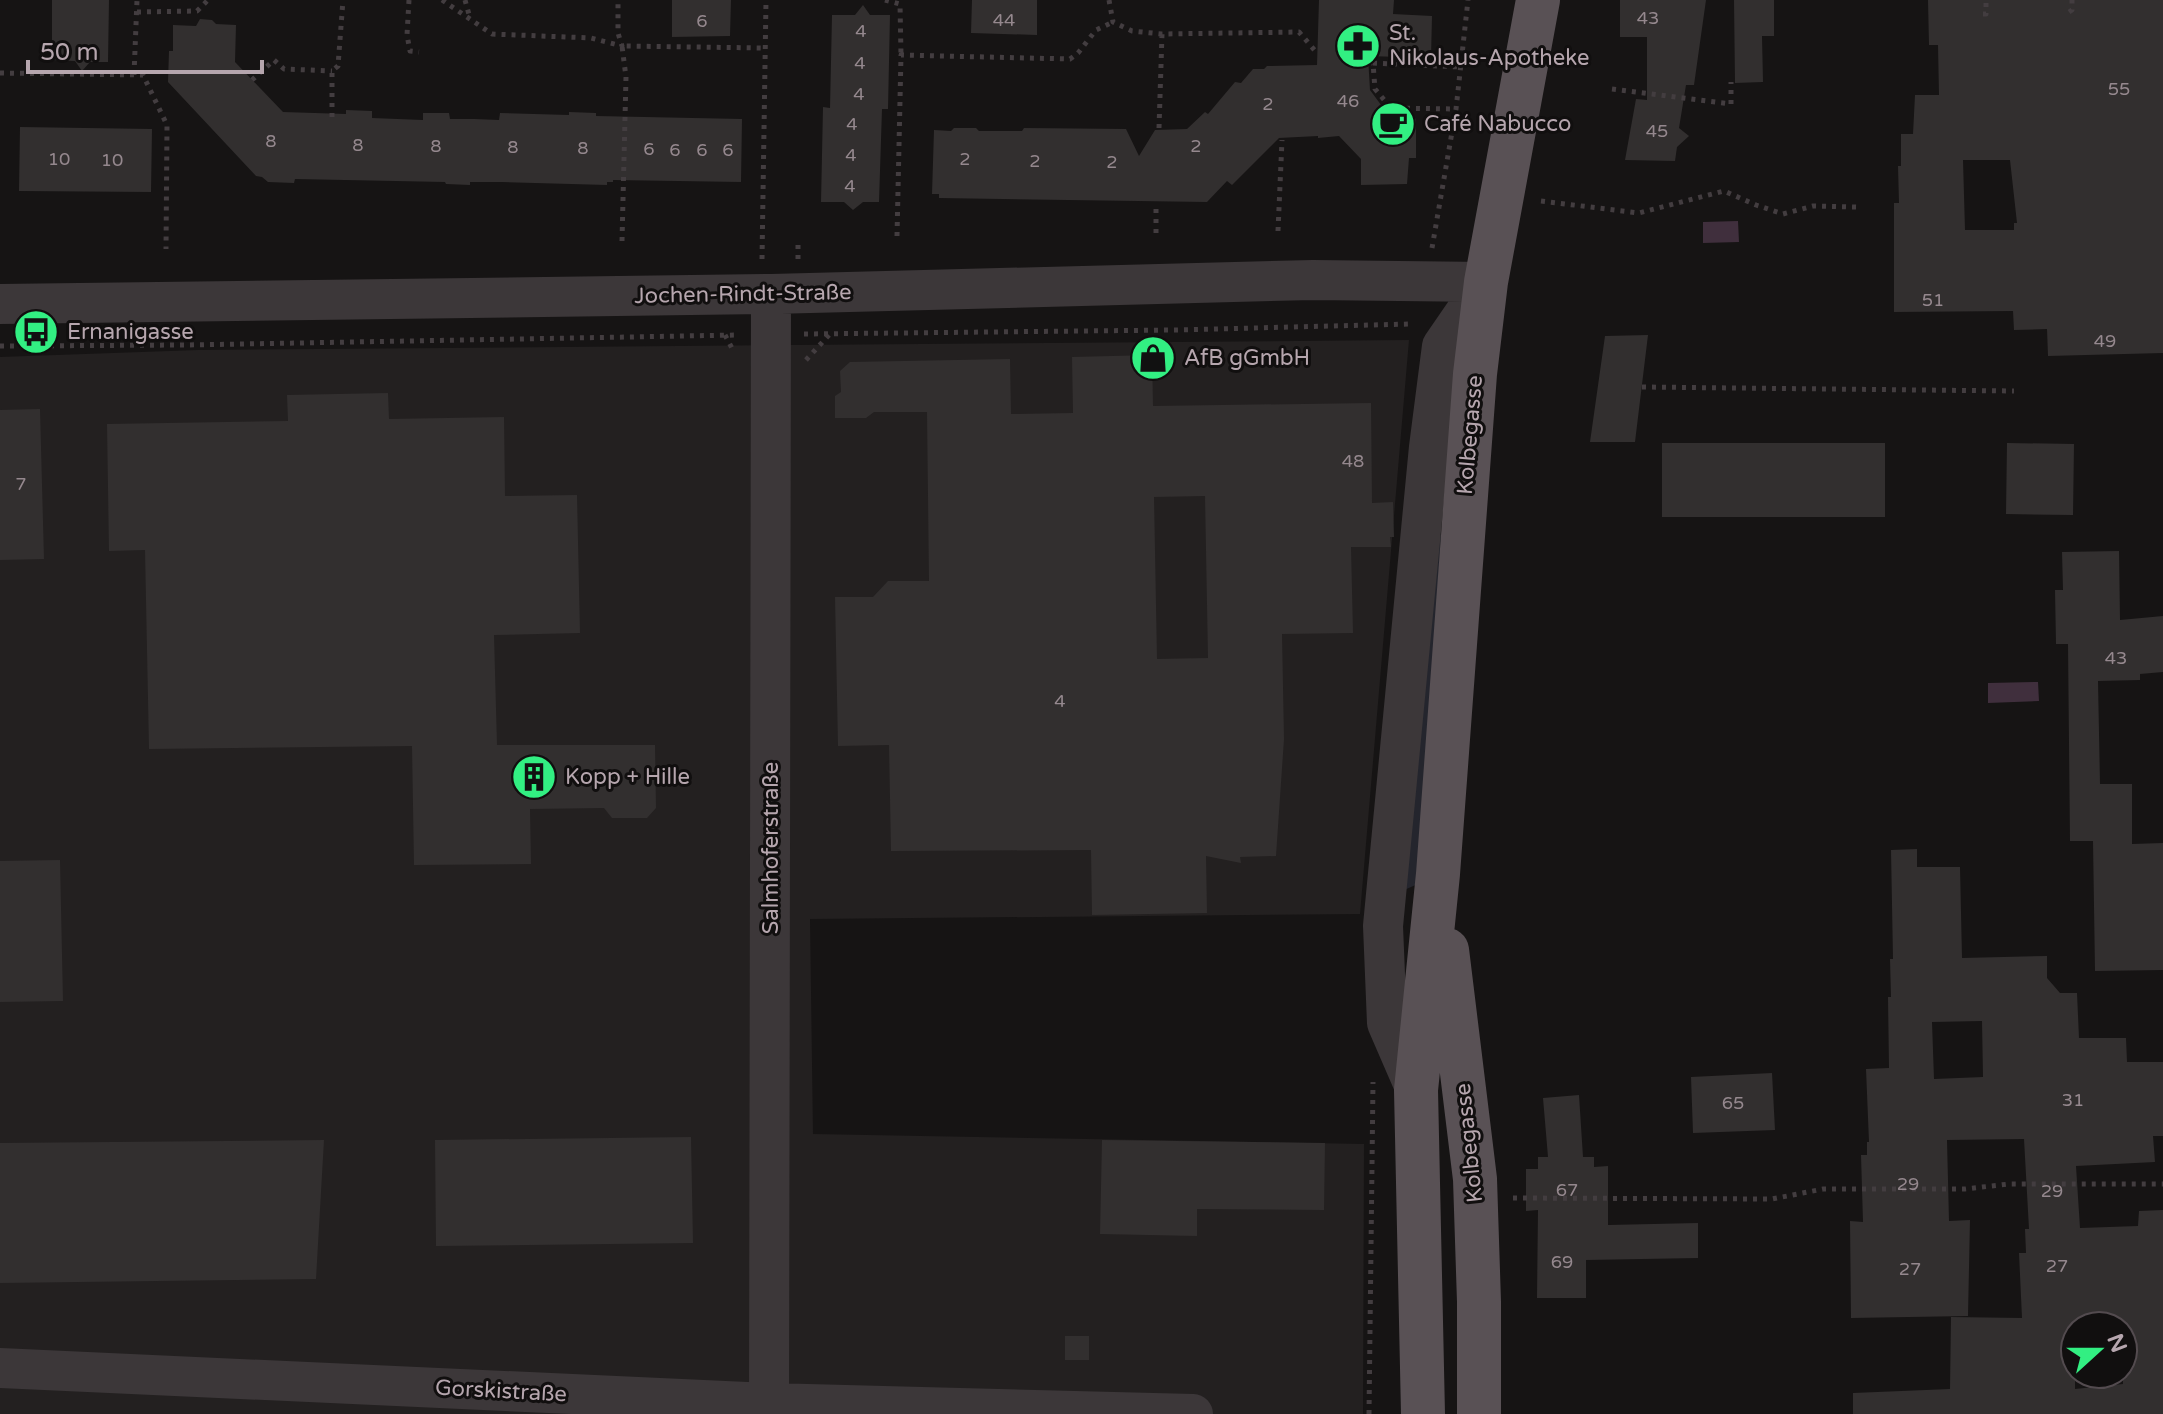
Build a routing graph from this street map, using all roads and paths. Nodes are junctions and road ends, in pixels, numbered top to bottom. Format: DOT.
graph roads {
  1 [pos="137,0"];
  2 [pos="208,0"];
  3 [pos="343,0"];
  4 [pos="409,0"];
  5 [pos="442,0"];
  6 [pos="465,0"];
  7 [pos="618,0"];
  8 [pos="766,0"];
  9 [pos="885,0"];
  10 [pos="1109,0"];
  11 [pos="1468,0"];
  12 [pos="1538,0"];
  13 [pos="1986,0"];
  14 [pos="2072,0"];
  15 [pos="903,2"];
  16 [pos="137,12"];
  17 [pos="2069,12"];
  18 [pos="1983,14"];
  19 [pos="470,19"];
  20 [pos="1113,22"];
  21 [pos="1162,34"];
  22 [pos="622,46"];
  23 [pos="765,48"];
  24 [pos="419,52"];
  25 [pos="1317,53"];
  26 [pos="901,55"];
  27 [pos="1461,67"];
  28 [pos="332,71"];
  29 [pos="0,73"];
  30 [pos="134,75"];
  31 [pos="252,80"];
  32 [pos="1731,82"];
  33 [pos="1612,89"];
  34 [pos="1456,109"];
  35 [pos="332,117"];
  36 [pos="1159,128"];
  37 [pos="1282,140"];
  38 [pos="1541,201"];
  39 [pos="1156,204"];
  40 [pos="1857,207"];
  41 [pos="1278,231"];
  42 [pos="1156,233"];
  43 [pos="897,236"];
  44 [pos="763,240"];
  45 [pos="622,241"];
  46 [pos="166,249"];
  47 [pos="1431,256"];
  48 [pos="1486,282"];
  49 [pos="771,294"];
  50 [pos="0,304"];
  51 [pos="1411,324"];
  52 [pos="772,335"];
  53 [pos="0,346"];
  54 [pos="1642,387"];
  55 [pos="2014,391"];
  56 [pos="1438,874"];
  57 [pos="1416,1090"];
  58 [pos="2163,1184"];
  59 [pos="1508,1198"];
  60 [pos="0,1368"];
  61 [pos="769,1408"];
  62 [pos="1052,1412"];
  63 [pos="1193,1414"];
  64 [pos="1423,1414"];
  65 [pos="1479,1414"];
  1 -- 16 [label="path"];
  2 -- 16 [label="path"];
  3 -- 28 [label="path"];
  4 -- 24 [label="path"];
  5 -- 19 [label="path"];
  6 -- 19 [label="path"];
  7 -- 22 [label="path"];
  8 -- 23 [label="path"];
  9 -- 15 [label="path"];
  10 -- 20 [label="path"];
  11 -- 27 [label="path"];
  12 -- 48 [label="main road, Kolbegasse"];
  13 -- 18 [label="path"];
  14 -- 17 [label="path"];
  15 -- 26 [label="path"];
  16 -- 30 [label="path"];
  19 -- 22 [label="path"];
  20 -- 21 [label="path"];
  20 -- 26 [label="path"];
  21 -- 25 [label="path"];
  21 -- 36 [label="path"];
  22 -- 23 [label="path"];
  22 -- 45 [label="path"];
  23 -- 44 [label="path"];
  26 -- 43 [label="path"];
  27 -- 34 [label="path"];
  27 -- 34 [label="path"];
  28 -- 31 [label="path"];
  28 -- 35 [label="path"];
  29 -- 30 [label="path"];
  30 -- 46 [label="path"];
  32 -- 33 [label="path"];
  34 -- 47 [label="path"];
  37 -- 41 [label="path"];
  38 -- 40 [label="path"];
  39 -- 42 [label="path"];
  48 -- 49 [label="street, Jochen-Rindt-Straße"];
  48 -- 56 [label="main road, Kolbegasse"];
  48 -- 57 [label="street"];
  49 -- 50 [label="street, Jochen-Rindt-Straße"];
  49 -- 52 [label="street, Salmhoferstraße"];
  51 -- 52 [label="path"];
  52 -- 53 [label="path"];
  52 -- 61 [label="street, Salmhoferstraße"];
  54 -- 55 [label="path"];
  56 -- 57 [label="main road, Kolbegasse"];
  56 -- 65 [label="main road, Kolbegasse"];
  57 -- 64 [label="main road, Kolbegasse"];
  58 -- 59 [label="path"];
  60 -- 61 [label="street, Gorskistraße"];
  61 -- 62 [label="street, Gorskistraße"];
  62 -- 63 [label="street, Gorskistraße"];
}
